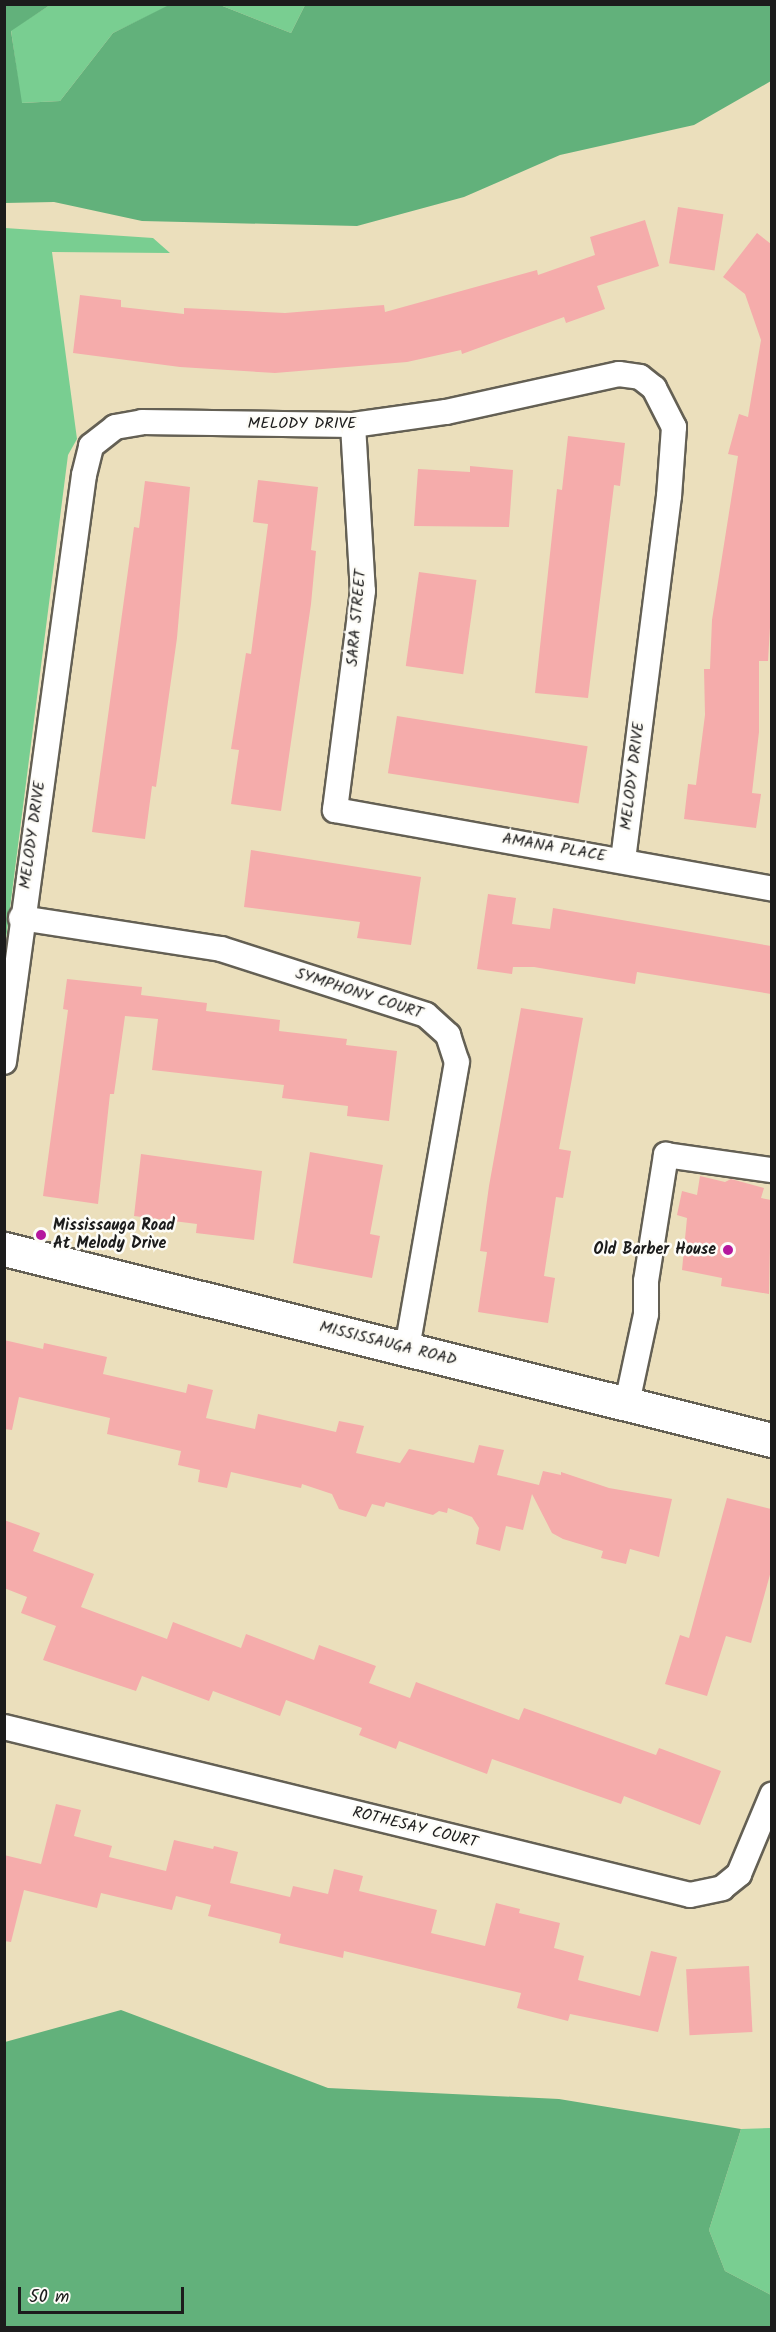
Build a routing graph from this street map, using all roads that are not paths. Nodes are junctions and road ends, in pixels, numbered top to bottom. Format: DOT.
graph roads {
  1 [pos="353,425"];
  2 [pos="335,810"];
  3 [pos="623,859"];
  4 [pos="771,889"];
  5 [pos="21,918"];
  6 [pos="4,1062"];
  7 [pos="771,1170"];
  8 [pos="4,1249"];
  9 [pos="407,1349"];
  10 [pos="627,1403"];
  11 [pos="771,1440"];
  12 [pos="4,1727"];
  13 [pos="771,1796"];
  1 -- 2 [label="street, SARA STREET"];
  1 -- 3 [label="street, MELODY DRIVE"];
  1 -- 5 [label="street, MELODY DRIVE"];
  2 -- 3 [label="street, AMANA PLACE"];
  3 -- 4 [label="street, AMANA PLACE"];
  5 -- 6 [label="street, MELODY DRIVE"];
  5 -- 9 [label="street, SYMPHONY COURT"];
  7 -- 10 [label="street"];
  8 -- 9 [label="main road, MISSISSAUGA ROAD"];
  9 -- 10 [label="main road, MISSISSAUGA ROAD"];
  10 -- 11 [label="main road, MISSISSAUGA ROAD"];
  12 -- 13 [label="street, ROTHESAY COURT"];
}
